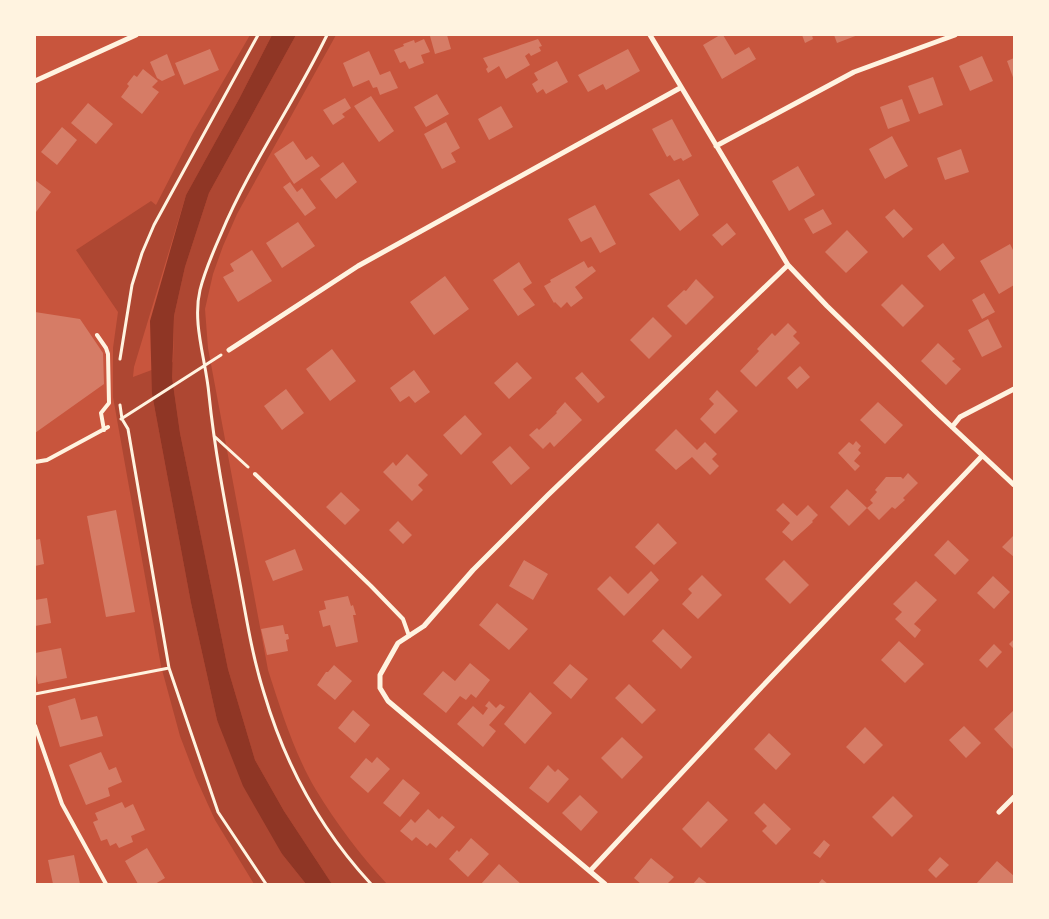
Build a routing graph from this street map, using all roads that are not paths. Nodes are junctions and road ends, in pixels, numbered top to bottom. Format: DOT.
graph roads {
  1 [pos="136,35"];
  2 [pos="650,35"];
  3 [pos="955,35"];
  4 [pos="35,81"];
  5 [pos="680,88"];
  6 [pos="716,146"];
  7 [pos="788,265"];
  8 [pos="97,335"];
  9 [pos="229,350"];
  10 [pos="1014,389"];
  11 [pos="952,427"];
  12 [pos="982,456"];
  13 [pos="35,462"];
  14 [pos="255,474"];
  15 [pos="1014,485"];
  16 [pos="409,636"];
  17 [pos="35,726"];
  18 [pos="1014,796"];
  19 [pos="998,812"];
  20 [pos="590,871"];
  21 [pos="106,884"];
  22 [pos="605,884"];
  1 -- 4 [label="street"];
  2 -- 5 [label="street"];
  3 -- 6 [label="street"];
  5 -- 6 [label="street"];
  5 -- 9 [label="street"];
  6 -- 7 [label="street"];
  7 -- 11 [label="street"];
  7 -- 16 [label="street"];
  8 -- 13 [label="lane"];
  10 -- 11 [label="street"];
  11 -- 12 [label="street"];
  12 -- 15 [label="street"];
  12 -- 20 [label="street"];
  14 -- 16 [label="lane"];
  16 -- 20 [label="street"];
  17 -- 21 [label="lane"];
  18 -- 19 [label="street"];
  20 -- 22 [label="street"];
}
